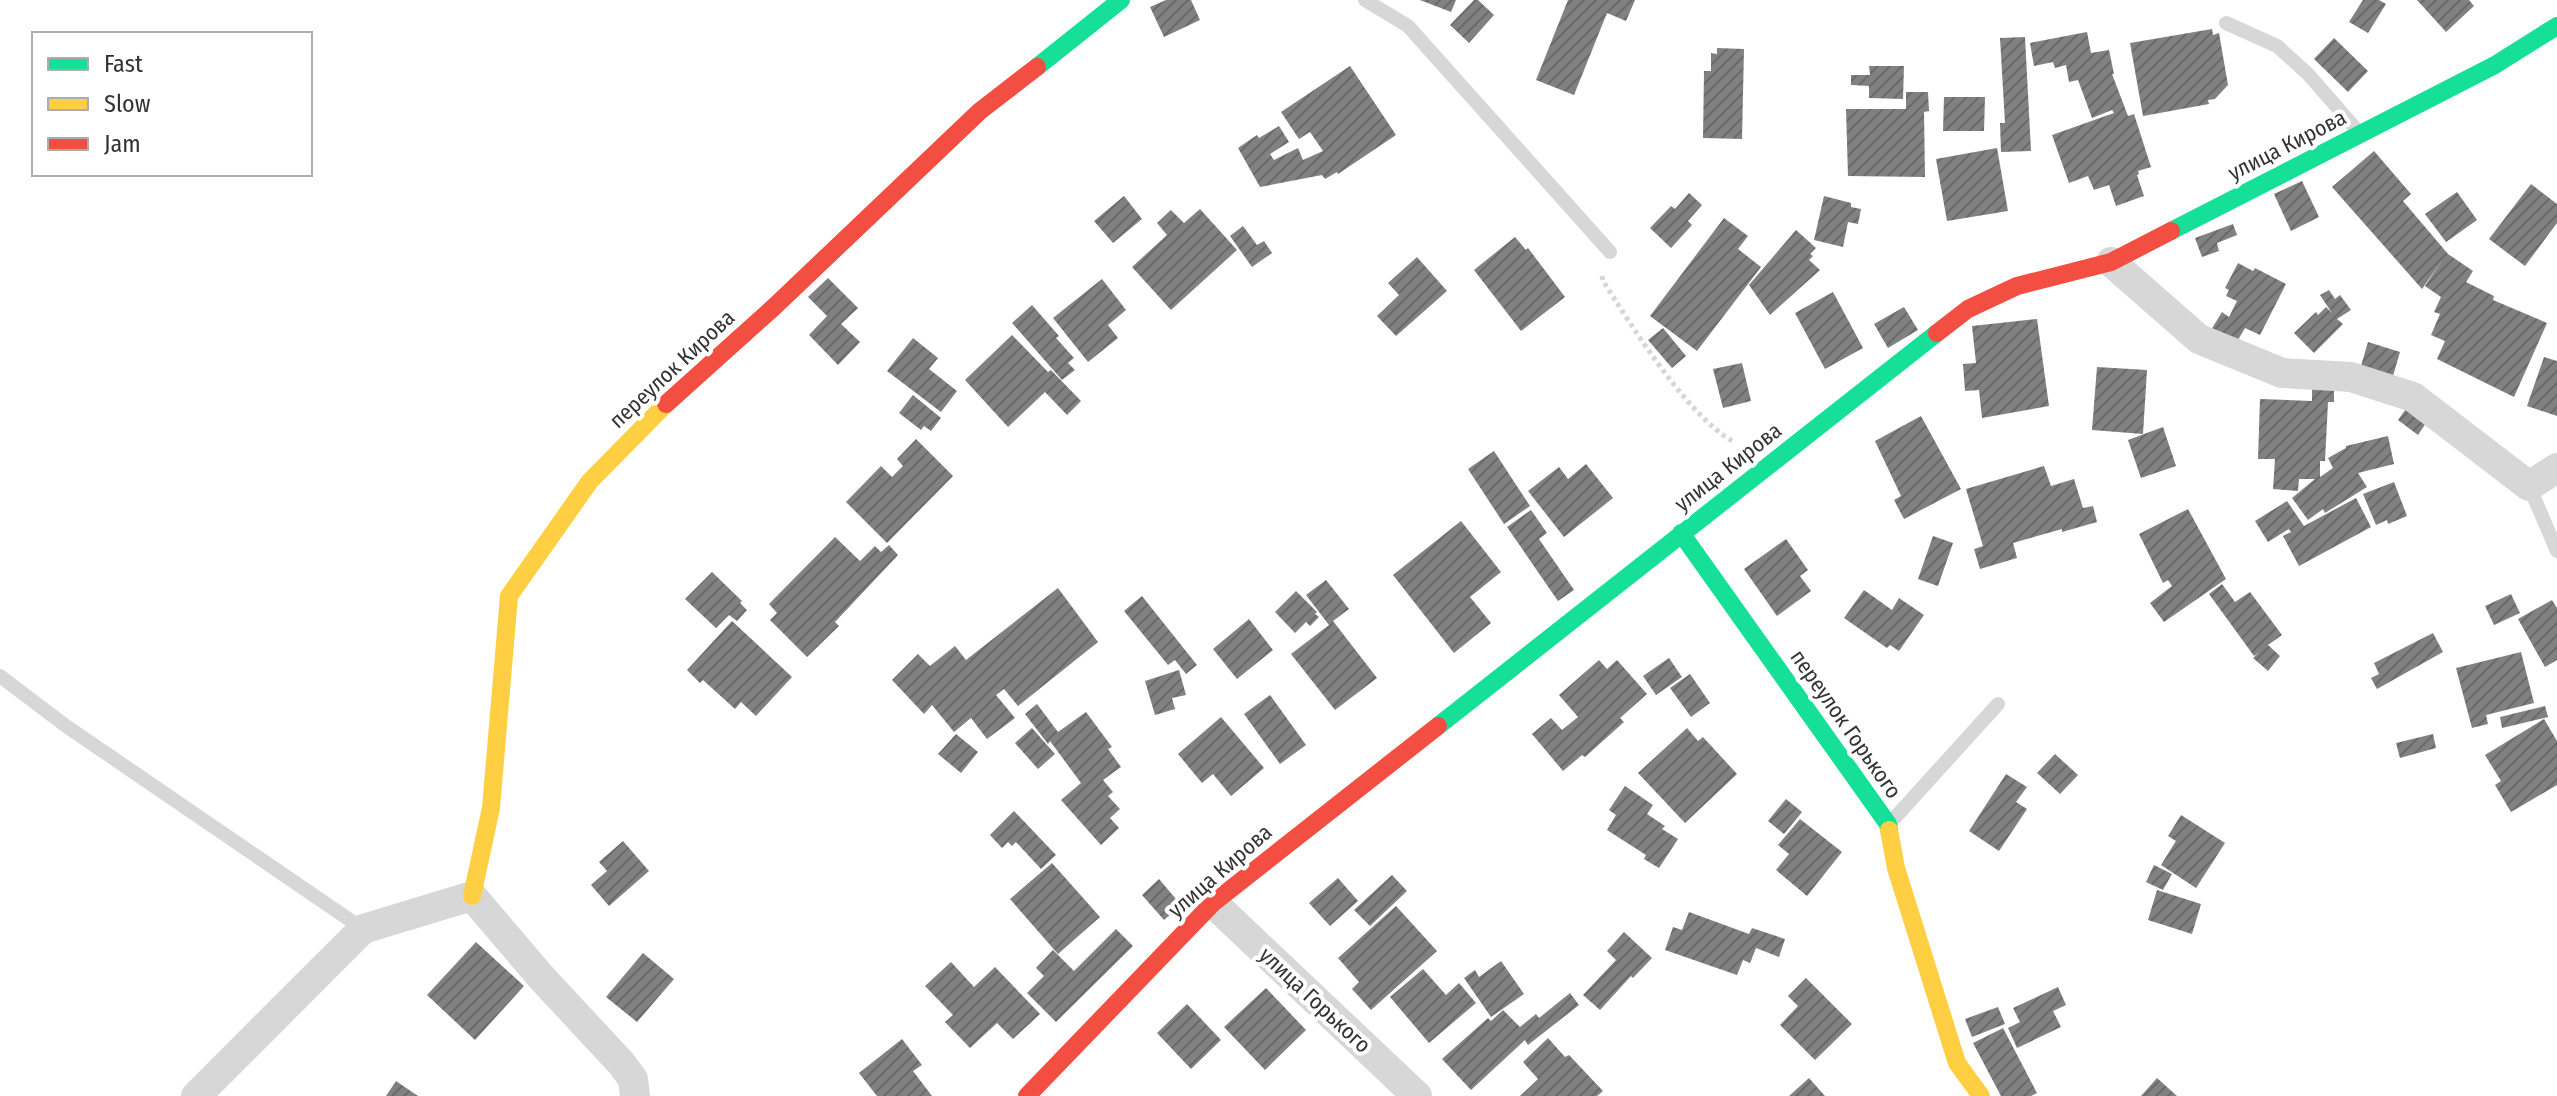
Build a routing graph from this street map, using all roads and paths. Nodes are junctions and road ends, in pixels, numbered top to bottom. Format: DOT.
graph roads {
  1 [pos="1121,0"];
  2 [pos="1365,0"];
  3 [pos="2226,23"];
  4 [pos="2557,26"];
  5 [pos="2361,134"];
  6 [pos="1595,235"];
  7 [pos="1610,252"];
  8 [pos="2111,262"];
  9 [pos="1773,462"];
  10 [pos="2557,468"];
  11 [pos="2529,486"];
  12 [pos="1681,533"];
  13 [pos="2557,551"];
  14 [pos="0,676"];
  15 [pos="1998,704"];
  16 [pos="1888,824"];
  17 [pos="472,896"];
  18 [pos="1213,903"];
  19 [pos="363,929"];
  20 [pos="196,1096"];
  21 [pos="635,1096"];
  22 [pos="1027,1096"];
  23 [pos="1417,1096"];
  24 [pos="1981,1096"];
  1 -- 17 [label="street, переулок Кирова"];
  2 -- 6 [label="lane"];
  3 -- 5 [label="lane"];
  4 -- 5 [label="street, улица Кирова"];
  5 -- 8 [label="street, улица Кирова"];
  6 -- 7 [label="lane"];
  6 -- 9 [label="path"];
  8 -- 9 [label="street, улица Кирова"];
  8 -- 11 [label="street"];
  9 -- 12 [label="street, улица Кирова"];
  10 -- 11 [label="street"];
  11 -- 13 [label="lane"];
  12 -- 16 [label="street, переулок Горького"];
  12 -- 18 [label="street, улица Кирова"];
  14 -- 19 [label="lane"];
  15 -- 16 [label="lane"];
  16 -- 24 [label="street, переулок Горького"];
  17 -- 19 [label="street"];
  17 -- 21 [label="street"];
  18 -- 22 [label="street, улица Кирова"];
  18 -- 23 [label="street, улица Горького"];
  19 -- 20 [label="street"];
}
